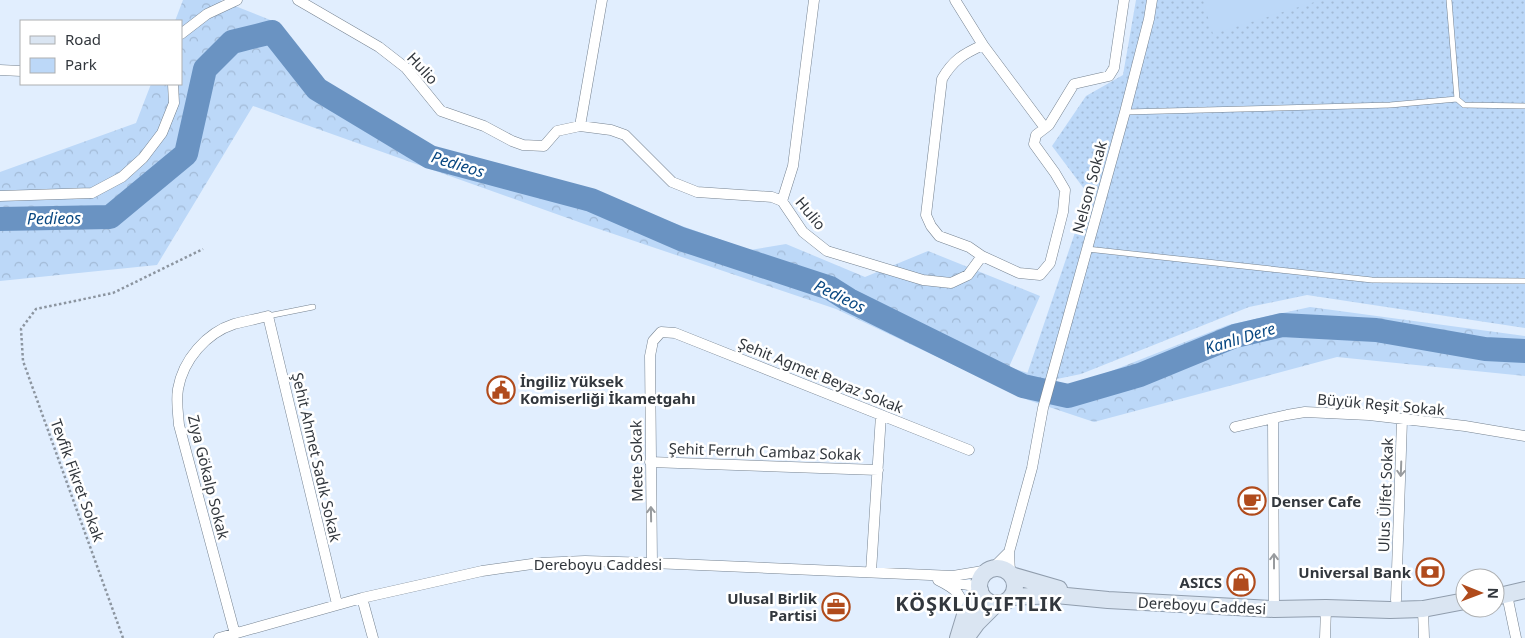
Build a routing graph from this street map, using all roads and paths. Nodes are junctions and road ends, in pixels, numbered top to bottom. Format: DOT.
graph roads {
  1 [pos="237,0"];
  2 [pos="298,0"];
  3 [pos="602,0"];
  4 [pos="814,0"];
  5 [pos="955,0"];
  6 [pos="1124,0"];
  7 [pos="1152,0"];
  8 [pos="1449,0"];
  9 [pos="182,33"];
  10 [pos="983,45"];
  11 [pos="0,70"];
  12 [pos="20,71"];
  13 [pos="173,85"];
  14 [pos="1457,99"];
  15 [pos="1525,106"];
  16 [pos="1125,112"];
  17 [pos="580,126"];
  18 [pos="1045,128"];
  19 [pos="0,196"];
  20 [pos="782,201"];
  21 [pos="203,249"];
  22 [pos="1087,249"];
  23 [pos="982,256"];
  24 [pos="1525,281"];
  25 [pos="313,307"];
  26 [pos="268,316"];
  27 [pos="661,332"];
  28 [pos="881,415"];
  29 [pos="1273,419"];
  30 [pos="1402,420"];
  31 [pos="1235,427"];
  32 [pos="1525,436"];
  33 [pos="969,450"];
  34 [pos="650,462"];
  35 [pos="878,470"];
  36 [pos="1010,552"];
  37 [pos="652,563"];
  38 [pos="991,569"];
  39 [pos="871,572"];
  40 [pos="1011,574"];
  41 [pos="926,575"];
  42 [pos="938,580"];
  43 [pos="1525,586"];
  44 [pos="980,589"];
  45 [pos="1525,590"];
  46 [pos="1505,592"];
  47 [pos="1505,593"];
  48 [pos="1455,594"];
  49 [pos="362,598"];
  50 [pos="1004,600"];
  51 [pos="1108,600"];
  52 [pos="1396,600"];
  53 [pos="1455,603"];
  54 [pos="337,604"];
  55 [pos="1326,608"];
  56 [pos="1356,608"];
  57 [pos="1423,608"];
  58 [pos="1274,609"];
  59 [pos="1505,610"];
  60 [pos="234,634"];
  61 [pos="961,634"];
  62 [pos="124,638"];
  63 [pos="219,638"];
  64 [pos="373,638"];
  65 [pos="1325,638"];
  66 [pos="1424,638"];
  67 [pos="1516,638"];
  1 -- 9 [label="street"];
  2 -- 17 [label="street, Hulio"];
  3 -- 17 [label="street"];
  4 -- 20 [label="street"];
  5 -- 10 [label="street"];
  6 -- 18 [label="street"];
  7 -- 16 [label="street, Nelson Sokak"];
  8 -- 14 [label="lane"];
  10 -- 18 [label="street"];
  10 -- 23 [label="street"];
  11 -- 12 [label="street"];
  13 -- 19 [label="street"];
  14 -- 15 [label="lane"];
  14 -- 16 [label="lane"];
  16 -- 22 [label="street, Nelson Sokak"];
  17 -- 20 [label="street, Hulio"];
  18 -- 23 [label="street"];
  20 -- 23 [label="street, Hulio"];
  21 -- 62 [label="path, Tevfik Fikret Sokak"];
  22 -- 24 [label="lane"];
  22 -- 36 [label="street, Nelson Sokak"];
  25 -- 26 [label="lane"];
  26 -- 54 [label="street, Şehit Ahmet Sadık Sokak"];
  26 -- 60 [label="street, Zıya Gökalp Sokak"];
  27 -- 28 [label="street, Şehit Agmet Beyaz Sokak"];
  27 -- 34 [label="street, Mete Sokak"];
  28 -- 33 [label="street, Şehit Agmet Beyaz Sokak"];
  28 -- 35 [label="street"];
  29 -- 30 [label="street, Büyük Reşit Sokak"];
  29 -- 31 [label="street, Büyük Reşit Sokak"];
  58 -- 29 [label="street, one-way"];
  30 -- 32 [label="street, Büyük Reşit Sokak"];
  30 -- 52 [label="street, Ulus Ülfet Sokak, one-way"];
  34 -- 35 [label="street, Şehit Ferruh Cambaz Sokak"];
  37 -- 34 [label="street, Mete Sokak, one-way"];
  35 -- 39 [label="street"];
  36 -- 38 [label="street"];
  36 -- 40 [label="street"];
  37 -- 39 [label="street, Dereboyu Caddesi"];
  37 -- 49 [label="street, Dereboyu Caddesi"];
  38 -- 40 [label="main road"];
  38 -- 41 [label="street, Dereboyu Caddesi"];
  38 -- 44 [label="main road"];
  39 -- 41 [label="street, Dereboyu Caddesi"];
  40 -- 50 [label="main road"];
  40 -- 51 [label="main road, Dereboyu Caddesi"];
  41 -- 42 [label="street, Dereboyu Caddesi"];
  42 -- 44 [label="street, Dereboyu Caddesi"];
  42 -- 61 [label="street"];
  43 -- 46 [label="main road"];
  44 -- 50 [label="main road"];
  44 -- 61 [label="main road"];
  45 -- 47 [label="main road"];
  48 -- 52 [label="main road, Dereboyu Caddesi"];
  49 -- 54 [label="street, Dereboyu Caddesi"];
  49 -- 64 [label="street"];
  50 -- 51 [label="main road, Dereboyu Caddesi"];
  50 -- 61 [label="main road"];
  51 -- 58 [label="main road, Dereboyu Caddesi"];
  52 -- 56 [label="main road, Dereboyu Caddesi"];
  53 -- 57 [label="main road, Dereboyu Caddesi"];
  54 -- 60 [label="street, Dereboyu Caddesi"];
  55 -- 56 [label="main road, Dereboyu Caddesi"];
  55 -- 58 [label="main road, Dereboyu Caddesi"];
  55 -- 65 [label="street"];
  56 -- 57 [label="main road, Dereboyu Caddesi"];
  57 -- 66 [label="street"];
  59 -- 67 [label="street"];
  60 -- 63 [label="street, Dereboyu Caddesi"];
}
